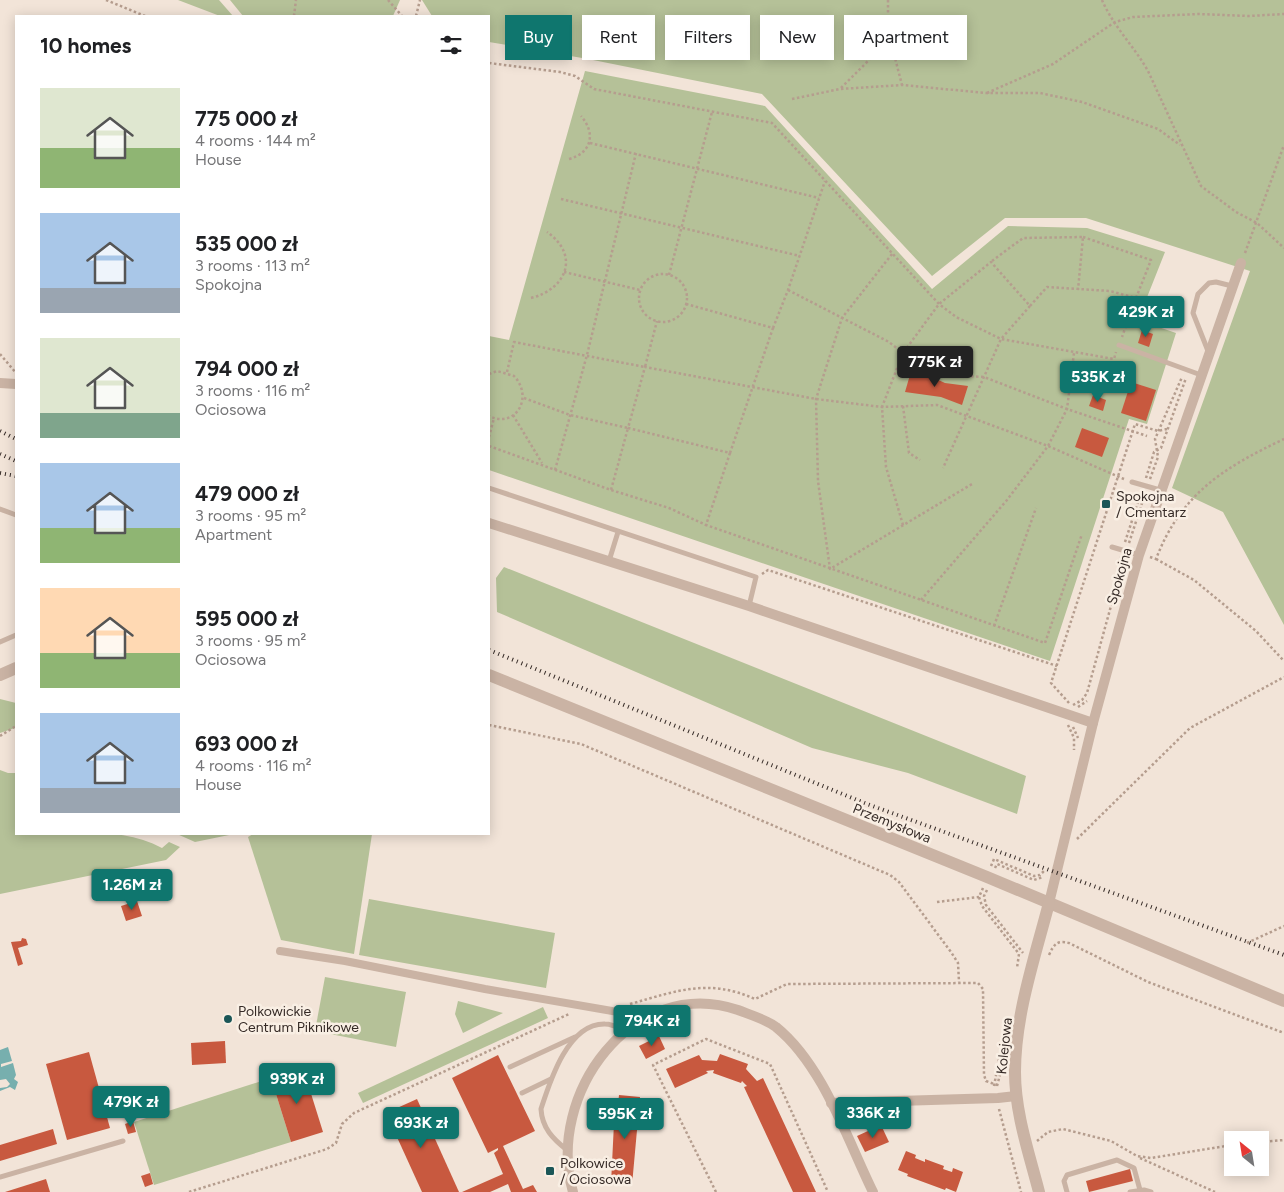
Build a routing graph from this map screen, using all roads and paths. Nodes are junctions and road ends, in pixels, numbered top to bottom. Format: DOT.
graph roads {
  1 [pos="106,0"];
  2 [pos="296,0"];
  3 [pos="388,0"];
  4 [pos="420,0"];
  5 [pos="888,0"];
  6 [pos="1102,0"];
  7 [pos="1284,14"];
  8 [pos="143,15"];
  9 [pos="294,15"];
  10 [pos="401,15"];
  11 [pos="416,15"];
  12 [pos="888,15"];
  13 [pos="1115,22"];
  14 [pos="869,60"];
  15 [pos="896,60"];
  16 [pos="490,63"];
  17 [pos="902,85"];
  18 [pos="840,89"];
  19 [pos="986,93"];
  20 [pos="792,99"];
  21 [pos="712,112"];
  22 [pos="581,116"];
  23 [pos="590,143"];
  24 [pos="1180,145"];
  25 [pos="1284,145"];
  26 [pos="636,153"];
  27 [pos="570,158"];
  28 [pos="697,168"];
  29 [pos="825,181"];
  30 [pos="561,198"];
  31 [pos="819,198"];
  32 [pos="622,213"];
  33 [pos="1257,223"];
  34 [pos="681,228"];
  35 [pos="546,232"];
  36 [pos="1082,238"];
  37 [pos="1284,248"];
  38 [pos="892,254"];
  39 [pos="800,256"];
  40 [pos="991,262"];
  41 [pos="1241,264"];
  42 [pos="564,272"];
  43 [pos="669,275"];
  44 [pos="604,282"];
  45 [pos="1233,286"];
  46 [pos="640,290"];
  47 [pos="788,290"];
  48 [pos="1078,290"];
  49 [pos="530,298"];
  50 [pos="1136,298"];
  51 [pos="686,304"];
  52 [pos="939,304"];
  53 [pos="1030,306"];
  54 [pos="842,318"];
  55 [pos="657,321"];
  56 [pos="773,328"];
  57 [pos="1002,339"];
  58 [pos="1119,345"];
  59 [pos="1074,352"];
  60 [pos="1209,352"];
  61 [pos="0,354"];
  62 [pos="902,354"];
  63 [pos="586,355"];
  64 [pos="645,367"];
  65 [pos="1186,369"];
  66 [pos="15,372"];
  67 [pos="507,372"];
  68 [pos="490,374"];
  69 [pos="1201,375"];
  70 [pos="984,377"];
  71 [pos="0,383"];
  72 [pos="15,384"];
  73 [pos="753,388"];
  74 [pos="524,398"];
  75 [pos="816,399"];
  76 [pos="903,406"];
  77 [pos="882,407"];
  78 [pos="1067,409"];
  79 [pos="514,414"];
  80 [pos="570,415"];
  81 [pos="490,416"];
  82 [pos="967,417"];
  83 [pos="494,418"];
  84 [pos="628,428"];
  85 [pos="1167,429"];
  86 [pos="1133,431"];
  87 [pos="1158,431"];
  88 [pos="490,433"];
  89 [pos="1147,436"];
  90 [pos="1284,439"];
  91 [pos="490,446"];
  92 [pos="1048,446"];
  93 [pos="1157,450"];
  94 [pos="730,453"];
  95 [pos="920,460"];
  96 [pos="543,465"];
  97 [pos="943,468"];
  98 [pos="555,470"];
  99 [pos="1118,477"];
  100 [pos="1132,482"];
  101 [pos="972,484"];
  102 [pos="1146,487"];
  103 [pos="490,488"];
  104 [pos="611,490"];
  105 [pos="1160,490"];
  106 [pos="1036,508"];
  107 [pos="0,509"];
  108 [pos="15,515"];
  109 [pos="490,524"];
  110 [pos="706,525"];
  111 [pos="903,525"];
  112 [pos="618,532"];
  113 [pos="1082,534"];
  114 [pos="1112,547"];
  115 [pos="1124,551"];
  116 [pos="1139,555"];
  117 [pos="1156,559"];
  118 [pos="609,561"];
  119 [pos="830,569"];
  120 [pos="756,577"];
  121 [pos="921,600"];
  122 [pos="749,606"];
  123 [pos="994,626"];
  124 [pos="15,635"];
  125 [pos="0,642"];
  126 [pos="1284,661"];
  127 [pos="1057,666"];
  128 [pos="15,668"];
  129 [pos="0,675"];
  130 [pos="490,675"];
  131 [pos="1284,677"];
  132 [pos="1065,698"];
  133 [pos="1073,716"];
  134 [pos="1093,723"];
  135 [pos="490,726"];
  136 [pos="15,727"];
  137 [pos="0,736"];
  138 [pos="1062,854"];
  139 [pos="989,878"];
  140 [pos="979,897"];
  141 [pos="936,902"];
  142 [pos="1049,903"];
  143 [pos="1284,926"];
  144 [pos="1061,941"];
  145 [pos="1247,943"];
  146 [pos="1027,946"];
  147 [pos="280,951"];
  148 [pos="1015,978"];
  149 [pos="959,982"];
  150 [pos="1284,1001"];
  151 [pos="581,1005"];
  152 [pos="624,1005"];
  153 [pos="643,1020"];
  154 [pos="627,1031"];
  155 [pos="1004,1032"];
  156 [pos="1284,1033"];
  157 [pos="576,1037"];
  158 [pos="510,1067"];
  159 [pos="551,1079"];
  160 [pos="994,1085"];
  161 [pos="522,1093"];
  162 [pos="1016,1096"];
  163 [pos="995,1098"];
  164 [pos="831,1103"];
  165 [pos="1284,1140"];
  166 [pos="123,1141"];
  167 [pos="1269,1141"];
  168 [pos="1037,1142"];
  169 [pos="1224,1146"];
  170 [pos="567,1150"];
  171 [pos="1137,1156"];
  172 [pos="0,1177"];
  173 [pos="1140,1190"];
  174 [pos="189,1192"];
  175 [pos="573,1192"];
  176 [pos="716,1192"];
  177 [pos="828,1192"];
  178 [pos="873,1192"];
  179 [pos="1021,1192"];
  180 [pos="1039,1192"];
  181 [pos="1067,1192"];
  182 [pos="1130,1192"];
  183 [pos="1151,1192"];
  184 [pos="1215,1192"];
  1 -- 8 [label="path"];
  2 -- 9 [label="path"];
  3 -- 10 [label="path"];
  4 -- 11 [label="path"];
  5 -- 12 [label="path"];
  6 -- 13 [label="path"];
  7 -- 13 [label="path"];
  13 -- 19 [label="path"];
  13 -- 24 [label="path"];
  14 -- 18 [label="path"];
  15 -- 17 [label="path"];
  16 -- 21 [label="path"];
  17 -- 18 [label="path"];
  17 -- 19 [label="path"];
  18 -- 20 [label="path"];
  19 -- 24 [label="path"];
  21 -- 28 [label="path"];
  21 -- 29 [label="path"];
  22 -- 23 [label="path"];
  23 -- 26 [label="path"];
  23 -- 27 [label="path"];
  24 -- 33 [label="path"];
  25 -- 33 [label="path"];
  26 -- 28 [label="path"];
  26 -- 32 [label="path"];
  28 -- 31 [label="path"];
  28 -- 34 [label="path"];
  29 -- 31 [label="path"];
  29 -- 38 [label="path"];
  30 -- 32 [label="path"];
  31 -- 39 [label="path"];
  32 -- 34 [label="path"];
  32 -- 44 [label="path"];
  33 -- 37 [label="path"];
  33 -- 41 [label="path"];
  34 -- 39 [label="path"];
  34 -- 43 [label="path"];
  35 -- 42 [label="path"];
  36 -- 40 [label="path"];
  36 -- 48 [label="path"];
  36 -- 50 [label="path"];
  38 -- 52 [label="path"];
  38 -- 54 [label="path"];
  39 -- 47 [label="path"];
  40 -- 52 [label="path"];
  40 -- 53 [label="path"];
  41 -- 45 [label="street, Spokojna"];
  42 -- 44 [label="path"];
  42 -- 49 [label="path"];
  43 -- 46 [label="path"];
  43 -- 51 [label="path"];
  44 -- 46 [label="path"];
  44 -- 63 [label="path"];
  45 -- 60 [label="street, Spokojna"];
  45 -- 60 [label="lane"];
  46 -- 55 [label="path"];
  47 -- 54 [label="path"];
  47 -- 56 [label="path"];
  48 -- 50 [label="path"];
  48 -- 53 [label="path"];
  50 -- 58 [label="path"];
  51 -- 55 [label="path"];
  51 -- 56 [label="path"];
  52 -- 57 [label="path"];
  52 -- 62 [label="path"];
  53 -- 57 [label="path"];
  54 -- 62 [label="path"];
  54 -- 75 [label="path"];
  55 -- 64 [label="path"];
  56 -- 73 [label="path"];
  57 -- 59 [label="path"];
  57 -- 70 [label="path"];
  58 -- 59 [label="path"];
  58 -- 65 [label="lane"];
  59 -- 78 [label="path"];
  60 -- 69 [label="street, Spokojna"];
  61 -- 66 [label="path"];
  62 -- 70 [label="path"];
  62 -- 77 [label="path"];
  63 -- 64 [label="path"];
  63 -- 67 [label="path"];
  63 -- 80 [label="path"];
  64 -- 73 [label="path"];
  64 -- 84 [label="path"];
  65 -- 69 [label="lane"];
  65 -- 85 [label="path"];
  65 -- 87 [label="path"];
  67 -- 68 [label="path"];
  67 -- 74 [label="path"];
  69 -- 105 [label="street, Spokojna"];
  70 -- 78 [label="path"];
  70 -- 82 [label="path"];
  71 -- 72 [label="street"];
  73 -- 75 [label="path"];
  73 -- 94 [label="path"];
  74 -- 79 [label="path"];
  74 -- 80 [label="path"];
  75 -- 77 [label="path"];
  75 -- 119 [label="path"];
  76 -- 77 [label="path"];
  76 -- 82 [label="path"];
  76 -- 95 [label="path"];
  77 -- 111 [label="path"];
  78 -- 86 [label="path"];
  78 -- 92 [label="path"];
  79 -- 83 [label="path"];
  79 -- 96 [label="path"];
  80 -- 84 [label="path"];
  80 -- 98 [label="path"];
  81 -- 83 [label="path"];
  82 -- 92 [label="path"];
  82 -- 97 [label="path"];
  83 -- 88 [label="path"];
  84 -- 94 [label="path"];
  84 -- 104 [label="path"];
  85 -- 87 [label="path"];
  85 -- 93 [label="path"];
  86 -- 87 [label="path"];
  86 -- 89 [label="path"];
  86 -- 99 [label="path"];
  87 -- 93 [label="path"];
  90 -- 117 [label="path"];
  91 -- 96 [label="path"];
  92 -- 99 [label="path"];
  92 -- 121 [label="path"];
  93 -- 102 [label="path"];
  94 -- 110 [label="path"];
  96 -- 98 [label="path"];
  98 -- 104 [label="path"];
  99 -- 100 [label="path"];
  99 -- 127 [label="path"];
  100 -- 102 [label="lane"];
  101 -- 111 [label="path"];
  102 -- 105 [label="lane"];
  102 -- 115 [label="path"];
  103 -- 112 [label="lane"];
  104 -- 110 [label="path"];
  105 -- 116 [label="street, Spokojna"];
  106 -- 123 [label="path"];
  107 -- 108 [label="lane"];
  109 -- 118 [label="street"];
  110 -- 119 [label="path"];
  111 -- 119 [label="path"];
  112 -- 118 [label="lane"];
  112 -- 120 [label="lane"];
  113 -- 123 [label="path"];
  114 -- 115 [label="lane"];
  115 -- 116 [label="lane"];
  115 -- 133 [label="path"];
  115 -- 133 [label="path"];
  116 -- 117 [label="path"];
  116 -- 134 [label="street, Spokojna"];
  117 -- 126 [label="path"];
  118 -- 122 [label="street"];
  119 -- 121 [label="path"];
  120 -- 122 [label="lane"];
  120 -- 127 [label="path"];
  121 -- 123 [label="path"];
  122 -- 133 [label="street"];
  124 -- 125 [label="lane"];
  127 -- 132 [label="path"];
  128 -- 129 [label="street"];
  130 -- 139 [label="street, Przemysłowa"];
  131 -- 138 [label="path"];
  133 -- 133 [label="path"];
  133 -- 134 [label="street"];
  134 -- 138 [label="street, Spokojna"];
  135 -- 149 [label="path"];
  136 -- 137 [label="path"];
  138 -- 142 [label="street, Spokojna"];
  139 -- 139 [label="path"];
  139 -- 140 [label="path"];
  139 -- 142 [label="street, Przemysłowa"];
  139 -- 146 [label="path"];
  140 -- 141 [label="path"];
  140 -- 148 [label="path"];
  142 -- 150 [label="street, Przemysłowa"];
  142 -- 162 [label="street, Kolejowa"];
  143 -- 145 [label="path"];
  144 -- 156 [label="path"];
  147 -- 151 [label="street"];
  149 -- 152 [label="path"];
  149 -- 160 [label="path"];
  151 -- 153 [label="street"];
  151 -- 174 [label="path"];
  153 -- 154 [label="street"];
  153 -- 164 [label="street"];
  154 -- 157 [label="lane"];
  154 -- 170 [label="street"];
  155 -- 160 [label="path"];
  157 -- 158 [label="lane"];
  157 -- 159 [label="lane"];
  159 -- 161 [label="lane"];
  159 -- 170 [label="lane"];
  160 -- 163 [label="path"];
  160 -- 163 [label="path"];
  162 -- 163 [label="street"];
  162 -- 180 [label="street, Kolejowa"];
  163 -- 164 [label="street"];
  163 -- 179 [label="path"];
  164 -- 178 [label="street"];
  165 -- 167 [label="path"];
  166 -- 172 [label="lane"];
  168 -- 171 [label="path"];
  169 -- 171 [label="path"];
  170 -- 175 [label="street"];
  171 -- 184 [label="path"];
  173 -- 181 [label="lane"];
  173 -- 182 [label="lane"];
  173 -- 183 [label="lane"];
  176 -- 177 [label="path"];
}
